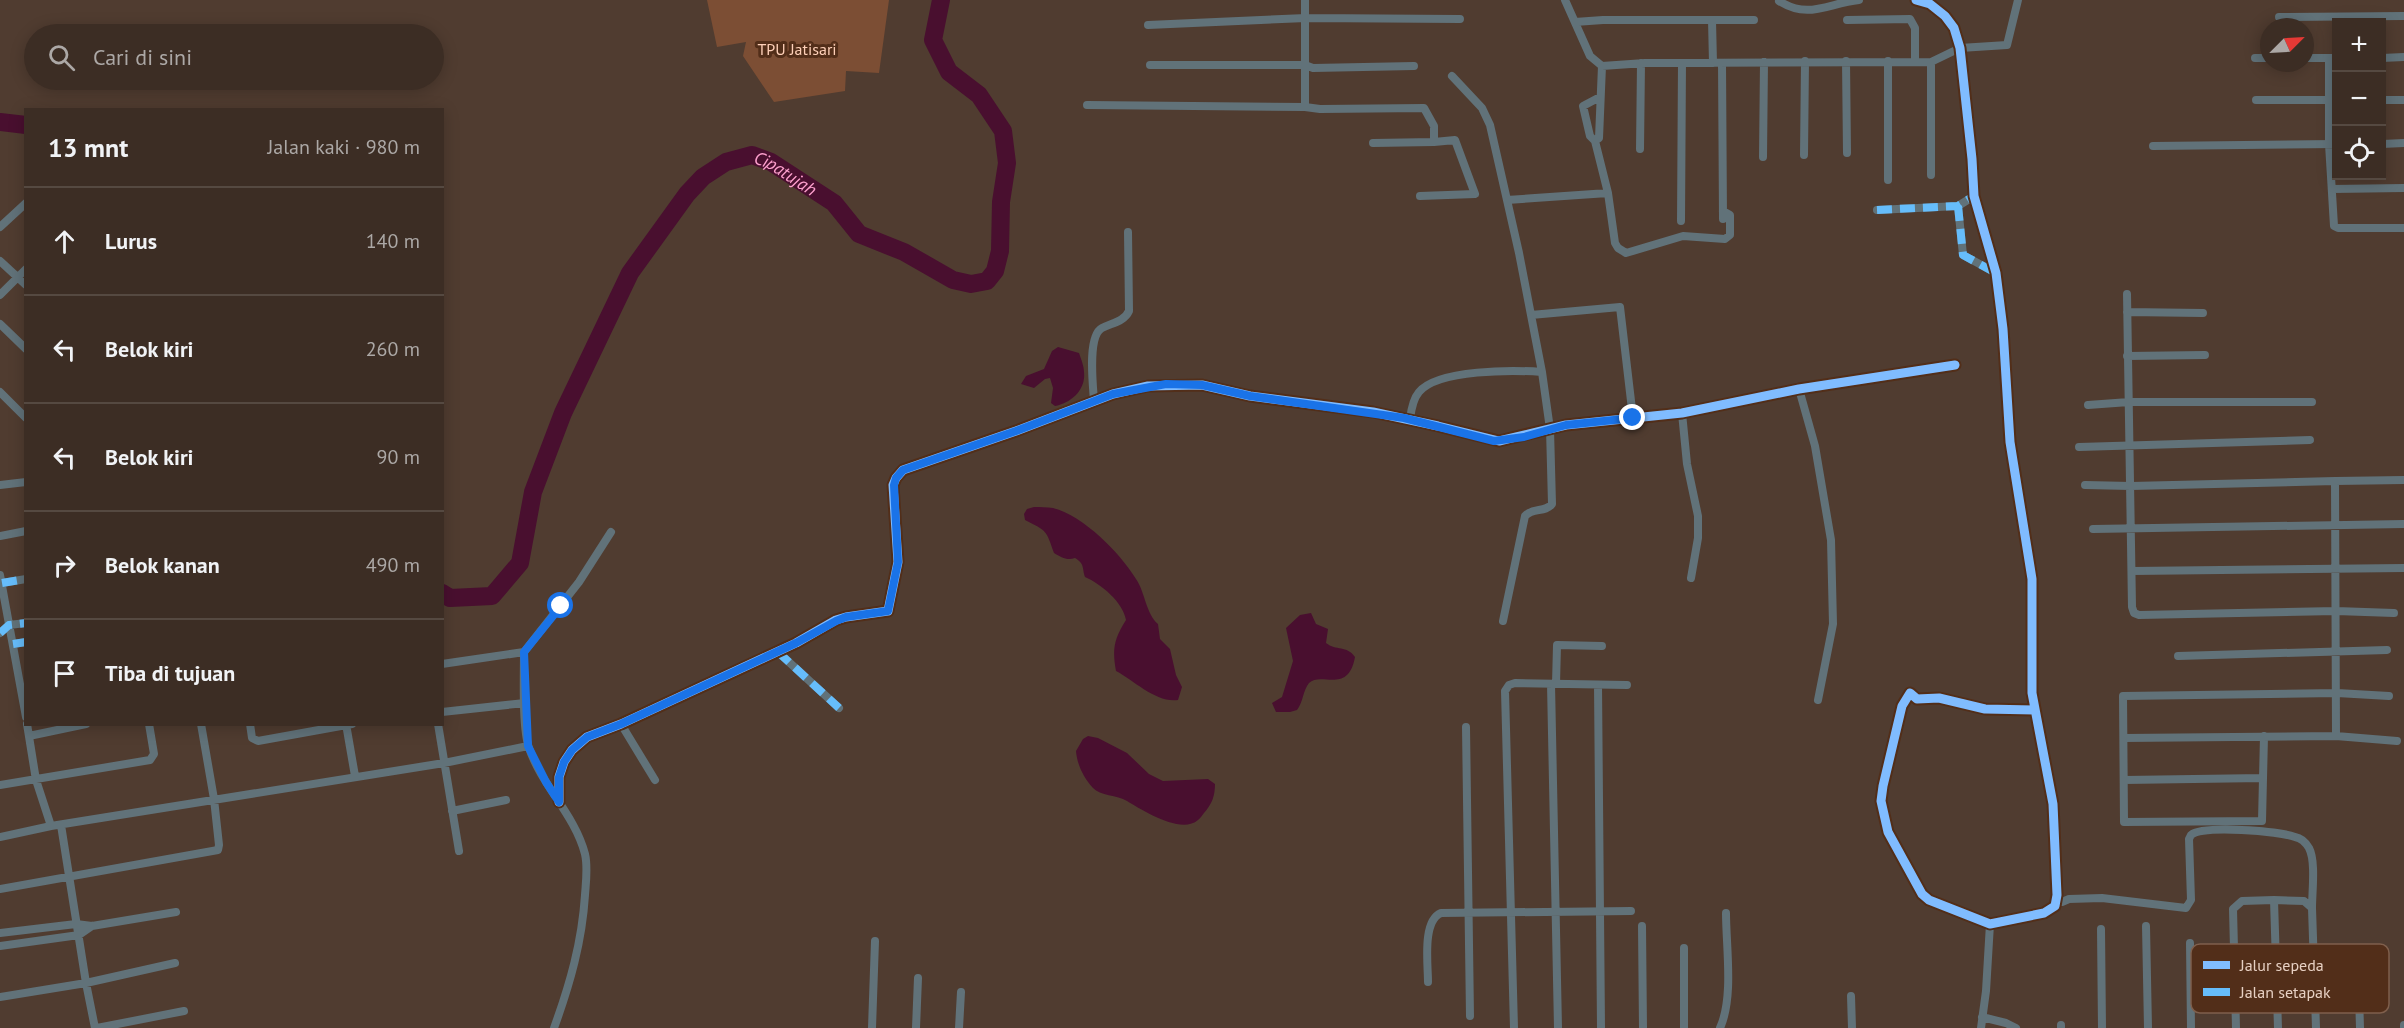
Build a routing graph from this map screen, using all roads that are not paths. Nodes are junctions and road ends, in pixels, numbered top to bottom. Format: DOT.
graph roads {
  1 [pos="1305,0"];
  2 [pos="1565,0"];
  3 [pos="1859,0"];
  4 [pos="1916,0"];
  5 [pos="2018,0"];
  6 [pos="1779,1"];
  7 [pos="2404,16"];
  8 [pos="2279,17"];
  9 [pos="1306,18"];
  10 [pos="1460,19"];
  11 [pos="1712,20"];
  12 [pos="1754,20"];
  13 [pos="1847,20"];
  14 [pos="1575,22"];
  15 [pos="1148,25"];
  16 [pos="1960,48"];
  17 [pos="2404,57"];
  18 [pos="2254,58"];
  19 [pos="2260,58"];
  20 [pos="2314,58"];
  21 [pos="2332,58"];
  22 [pos="2386,58"];
  23 [pos="1846,61"];
  24 [pos="1888,61"];
  25 [pos="1915,61"];
  26 [pos="1764,62"];
  27 [pos="1805,62"];
  28 [pos="1931,62"];
  29 [pos="1641,63"];
  30 [pos="1682,63"];
  31 [pos="1718,63"];
  32 [pos="1150,65"];
  33 [pos="1305,65"];
  34 [pos="1414,66"];
  35 [pos="1602,66"];
  36 [pos="1452,76"];
  37 [pos="1600,97"];
  38 [pos="2256,99"];
  39 [pos="2332,100"];
  40 [pos="2386,100"];
  41 [pos="2404,100"];
  42 [pos="1087,105"];
  43 [pos="1305,107"];
  44 [pos="1595,141"];
  45 [pos="1434,142"];
  46 [pos="1373,143"];
  47 [pos="2404,143"];
  48 [pos="2332,144"];
  49 [pos="2386,144"];
  50 [pos="2153,146"];
  51 [pos="1640,149"];
  52 [pos="1846,153"];
  53 [pos="1804,155"];
  54 [pos="1763,157"];
  55 [pos="1931,175"];
  56 [pos="1888,180"];
  57 [pos="2332,180"];
  58 [pos="2404,188"];
  59 [pos="2332,189"];
  60 [pos="1608,194"];
  61 [pos="1420,196"];
  62 [pos="1974,196"];
  63 [pos="1507,200"];
  64 [pos="24,205"];
  65 [pos="1958,206"];
  66 [pos="1877,210"];
  67 [pos="1681,221"];
  68 [pos="0,227"];
  69 [pos="2404,228"];
  70 [pos="1128,232"];
  71 [pos="0,261"];
  72 [pos="24,271"];
  73 [pos="1996,273"];
  74 [pos="17,277"];
  75 [pos="24,283"];
  76 [pos="2127,294"];
  77 [pos="0,295"];
  78 [pos="2127,312"];
  79 [pos="2203,313"];
  80 [pos="1531,315"];
  81 [pos="0,324"];
  82 [pos="24,347"];
  83 [pos="2205,355"];
  84 [pos="2127,356"];
  85 [pos="1955,365"];
  86 [pos="1542,372"];
  87 [pos="1799,389"];
  88 [pos="0,392"];
  89 [pos="1094,401"];
  90 [pos="2129,402"];
  91 [pos="2312,402"];
  92 [pos="2088,405"];
  93 [pos="1682,412"];
  94 [pos="24,416"];
  95 [pos="1633,418"];
  96 [pos="1410,419"];
  97 [pos="1550,429"];
  98 [pos="2310,440"];
  99 [pos="2130,445"];
  100 [pos="2079,447"];
  101 [pos="2404,480"];
  102 [pos="2335,481"];
  103 [pos="24,482"];
  104 [pos="2085,484"];
  105 [pos="0,485"];
  106 [pos="2131,486"];
  107 [pos="2404,524"];
  108 [pos="2336,525"];
  109 [pos="2093,529"];
  110 [pos="2131,529"];
  111 [pos="24,531"];
  112 [pos="611,532"];
  113 [pos="0,536"];
  114 [pos="2337,568"];
  115 [pos="2404,568"];
  116 [pos="2132,571"];
  117 [pos="1691,578"];
  118 [pos="1,579"];
  119 [pos="24,579"];
  120 [pos="2336,611"];
  121 [pos="2394,613"];
  122 [pos="1503,621"];
  123 [pos="24,623"];
  124 [pos="9,625"];
  125 [pos="0,633"];
  126 [pos="24,642"];
  127 [pos="14,644"];
  128 [pos="1602,646"];
  129 [pos="2337,650"];
  130 [pos="2387,650"];
  131 [pos="524,652"];
  132 [pos="778,652"];
  133 [pos="2178,656"];
  134 [pos="444,664"];
  135 [pos="1554,684"];
  136 [pos="1598,685"];
  137 [pos="1627,685"];
  138 [pos="23,689"];
  139 [pos="2337,693"];
  140 [pos="2390,696"];
  141 [pos="1818,700"];
  142 [pos="525,704"];
  143 [pos="839,708"];
  144 [pos="2034,710"];
  145 [pos="444,712"];
  146 [pos="621,724"];
  147 [pos="27,726"];
  148 [pos="76,726"];
  149 [pos="149,726"];
  150 [pos="201,726"];
  151 [pos="250,726"];
  152 [pos="334,726"];
  153 [pos="346,726"];
  154 [pos="438,726"];
  155 [pos="1466,727"];
  156 [pos="300,729"];
  157 [pos="29,736"];
  158 [pos="2264,736"];
  159 [pos="2336,736"];
  160 [pos="2124,738"];
  161 [pos="2397,741"];
  162 [pos="528,746"];
  163 [pos="444,763"];
  164 [pos="355,776"];
  165 [pos="2263,778"];
  166 [pos="36,780"];
  167 [pos="655,780"];
  168 [pos="2124,780"];
  169 [pos="0,785"];
  170 [pos="214,800"];
  171 [pos="506,800"];
  172 [pos="559,802"];
  173 [pos="452,811"];
  174 [pos="61,825"];
  175 [pos="51,826"];
  176 [pos="0,837"];
  177 [pos="459,851"];
  178 [pos="71,876"];
  179 [pos="0,889"];
  180 [pos="2057,895"];
  181 [pos="2274,900"];
  182 [pos="2312,908"];
  183 [pos="1600,911"];
  184 [pos="1631,911"];
  185 [pos="176,912"];
  186 [pos="1469,912"];
  187 [pos="1512,912"];
  188 [pos="1556,912"];
  189 [pos="1726,913"];
  190 [pos="76,924"];
  191 [pos="1990,924"];
  192 [pos="92,926"];
  193 [pos="1642,926"];
  194 [pos="2146,926"];
  195 [pos="2101,929"];
  196 [pos="0,933"];
  197 [pos="79,935"];
  198 [pos="875,941"];
  199 [pos="2190,943"];
  200 [pos="2232,944"];
  201 [pos="2275,944"];
  202 [pos="2313,944"];
  203 [pos="0,946"];
  204 [pos="1684,948"];
  205 [pos="175,963"];
  206 [pos="918,978"];
  207 [pos="1428,982"];
  208 [pos="86,983"];
  209 [pos="961,992"];
  210 [pos="1851,996"];
  211 [pos="0,997"];
  212 [pos="184,1011"];
  213 [pos="2235,1013"];
  214 [pos="2278,1013"];
  215 [pos="2316,1013"];
  216 [pos="2360,1013"];
  217 [pos="1470,1016"];
  218 [pos="1982,1017"];
  219 [pos="96,1028"];
  220 [pos="554,1028"];
  221 [pos="872,1028"];
  222 [pos="916,1028"];
  223 [pos="959,1028"];
  224 [pos="1514,1028"];
  225 [pos="1558,1028"];
  226 [pos="1601,1028"];
  227 [pos="1643,1028"];
  228 [pos="1684,1028"];
  229 [pos="1720,1028"];
  230 [pos="1852,1028"];
  231 [pos="1981,1028"];
  232 [pos="2016,1028"];
  233 [pos="2102,1028"];
  234 [pos="2148,1028"];
  235 [pos="2191,1028"];
  236 [pos="2236,1028"];
  237 [pos="2278,1028"];
  238 [pos="2316,1028"];
  239 [pos="2360,1028"];
  1 -- 9 [label="street"];
  2 -- 14 [label="street"];
  3 -- 6 [label="street"];
  4 -- 16 [label="street"];
  5 -- 16 [label="street"];
  7 -- 8 [label="street"];
  9 -- 10 [label="street"];
  9 -- 15 [label="street"];
  9 -- 33 [label="street"];
  11 -- 12 [label="street"];
  11 -- 14 [label="street"];
  11 -- 31 [label="street"];
  13 -- 25 [label="street"];
  14 -- 35 [label="street"];
  16 -- 28 [label="street"];
  16 -- 62 [label="street"];
  17 -- 22 [label="street"];
  18 -- 19 [label="street"];
  20 -- 21 [label="street"];
  23 -- 24 [label="street"];
  23 -- 27 [label="street"];
  23 -- 52 [label="street"];
  24 -- 25 [label="street"];
  24 -- 56 [label="street"];
  25 -- 28 [label="street"];
  26 -- 27 [label="street"];
  26 -- 31 [label="street"];
  26 -- 54 [label="street"];
  27 -- 53 [label="street"];
  28 -- 55 [label="street"];
  29 -- 30 [label="street"];
  29 -- 35 [label="street"];
  29 -- 51 [label="street"];
  30 -- 31 [label="street"];
  30 -- 67 [label="street"];
  31 -- 60 [label="street"];
  32 -- 33 [label="street"];
  33 -- 34 [label="street"];
  33 -- 43 [label="street"];
  35 -- 37 [label="street"];
  36 -- 63 [label="street"];
  37 -- 44 [label="street"];
  37 -- 44 [label="street"];
  38 -- 39 [label="street"];
  40 -- 41 [label="street"];
  42 -- 43 [label="street"];
  43 -- 45 [label="street"];
  44 -- 60 [label="street"];
  45 -- 46 [label="street"];
  45 -- 61 [label="street"];
  47 -- 49 [label="street"];
  48 -- 50 [label="street"];
  57 -- 59 [label="street"];
  58 -- 59 [label="street"];
  59 -- 69 [label="street"];
  60 -- 63 [label="street"];
  62 -- 65 [label="street"];
  62 -- 73 [label="street"];
  63 -- 80 [label="street"];
  64 -- 68 [label="street"];
  65 -- 66 [label="street"];
  65 -- 73 [label="street"];
  70 -- 89 [label="street"];
  71 -- 74 [label="street"];
  72 -- 74 [label="street"];
  73 -- 144 [label="street"];
  74 -- 75 [label="street"];
  74 -- 77 [label="street"];
  76 -- 78 [label="street"];
  78 -- 79 [label="street"];
  78 -- 84 [label="street"];
  80 -- 86 [label="street"];
  80 -- 95 [label="street"];
  81 -- 82 [label="street"];
  83 -- 84 [label="street"];
  84 -- 90 [label="street"];
  85 -- 87 [label="street"];
  86 -- 96 [label="street"];
  86 -- 97 [label="street"];
  87 -- 93 [label="street"];
  87 -- 141 [label="street"];
  88 -- 94 [label="street"];
  89 -- 96 [label="street"];
  89 -- 132 [label="street"];
  90 -- 91 [label="street"];
  90 -- 92 [label="street"];
  90 -- 99 [label="street"];
  93 -- 95 [label="street"];
  93 -- 117 [label="street"];
  95 -- 97 [label="street"];
  96 -- 97 [label="street"];
  97 -- 122 [label="street"];
  98 -- 99 [label="street"];
  99 -- 100 [label="street"];
  99 -- 106 [label="street"];
  101 -- 102 [label="street"];
  102 -- 106 [label="street"];
  102 -- 108 [label="street"];
  103 -- 105 [label="street"];
  104 -- 106 [label="street"];
  106 -- 110 [label="street"];
  107 -- 108 [label="street"];
  108 -- 110 [label="street"];
  108 -- 114 [label="street"];
  109 -- 110 [label="street"];
  110 -- 116 [label="street"];
  111 -- 113 [label="street"];
  112 -- 131 [label="street"];
  114 -- 115 [label="street"];
  114 -- 116 [label="street"];
  114 -- 120 [label="street"];
  116 -- 120 [label="street"];
  118 -- 119 [label="street"];
  118 -- 124 [label="street"];
  120 -- 121 [label="street"];
  120 -- 129 [label="street"];
  123 -- 124 [label="street"];
  124 -- 125 [label="street"];
  124 -- 127 [label="street"];
  126 -- 127 [label="street"];
  127 -- 138 [label="street"];
  128 -- 135 [label="street"];
  129 -- 130 [label="street"];
  129 -- 133 [label="street"];
  129 -- 139 [label="street"];
  131 -- 134 [label="street"];
  131 -- 142 [label="street"];
  132 -- 143 [label="street"];
  132 -- 146 [label="street"];
  135 -- 136 [label="street"];
  135 -- 187 [label="street"];
  135 -- 188 [label="street"];
  136 -- 137 [label="street"];
  136 -- 183 [label="street"];
  139 -- 140 [label="street"];
  139 -- 159 [label="street"];
  139 -- 160 [label="street"];
  142 -- 145 [label="street"];
  142 -- 162 [label="street"];
  144 -- 180 [label="street"];
  144 -- 191 [label="street"];
  146 -- 167 [label="street"];
  146 -- 172 [label="street"];
  147 -- 157 [label="street"];
  148 -- 157 [label="street"];
  149 -- 166 [label="street"];
  150 -- 170 [label="street"];
  151 -- 156 [label="street"];
  152 -- 156 [label="street"];
  153 -- 164 [label="street"];
  154 -- 163 [label="street"];
  155 -- 186 [label="street"];
  157 -- 166 [label="street"];
  158 -- 159 [label="street"];
  158 -- 160 [label="street"];
  158 -- 165 [label="street"];
  159 -- 161 [label="street"];
  160 -- 168 [label="street"];
  162 -- 163 [label="street"];
  162 -- 172 [label="street"];
  163 -- 164 [label="street"];
  163 -- 173 [label="street"];
  164 -- 170 [label="street"];
  165 -- 168 [label="street"];
  165 -- 168 [label="street"];
  166 -- 169 [label="street"];
  166 -- 175 [label="street"];
  170 -- 174 [label="street"];
  170 -- 178 [label="street"];
  171 -- 173 [label="street"];
  172 -- 220 [label="street"];
  173 -- 177 [label="street"];
  174 -- 175 [label="street"];
  174 -- 178 [label="street"];
  175 -- 176 [label="street"];
  178 -- 179 [label="street"];
  178 -- 190 [label="street"];
  180 -- 182 [label="street"];
  180 -- 191 [label="street"];
  181 -- 182 [label="street"];
  181 -- 200 [label="street"];
  181 -- 201 [label="street"];
  182 -- 202 [label="street"];
  183 -- 184 [label="street"];
  183 -- 188 [label="street"];
  183 -- 226 [label="street"];
  185 -- 192 [label="street"];
  186 -- 187 [label="street"];
  186 -- 207 [label="street"];
  186 -- 217 [label="street"];
  187 -- 188 [label="street"];
  187 -- 224 [label="street"];
  188 -- 225 [label="street"];
  189 -- 229 [label="street"];
  190 -- 192 [label="street"];
  190 -- 196 [label="street"];
  190 -- 197 [label="street"];
  191 -- 218 [label="street"];
  192 -- 197 [label="street"];
  193 -- 227 [label="street"];
  194 -- 234 [label="street"];
  195 -- 233 [label="street"];
  197 -- 203 [label="street"];
  197 -- 208 [label="street"];
  198 -- 221 [label="street"];
  199 -- 235 [label="street"];
  204 -- 228 [label="street"];
  205 -- 208 [label="street"];
  206 -- 222 [label="street"];
  208 -- 211 [label="street"];
  208 -- 219 [label="street"];
  209 -- 223 [label="street"];
  210 -- 230 [label="street"];
  212 -- 219 [label="street"];
  213 -- 236 [label="street"];
  214 -- 237 [label="street"];
  215 -- 238 [label="street"];
  216 -- 239 [label="street"];
  218 -- 231 [label="street"];
  218 -- 232 [label="street"];
}
